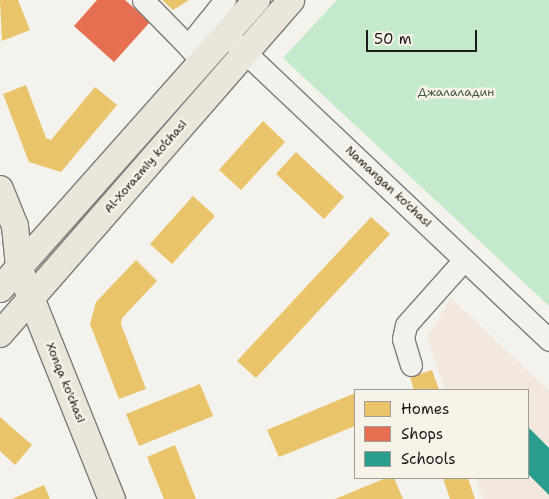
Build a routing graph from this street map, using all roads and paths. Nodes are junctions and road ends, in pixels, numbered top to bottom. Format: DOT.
graph roads {
  1 [pos="143,0"];
  2 [pos="225,0"];
  3 [pos="257,0"];
  4 [pos="291,0"];
  5 [pos="226,36"];
  6 [pos="246,53"];
  7 [pos="195,54"];
  8 [pos="0,189"];
  9 [pos="10,259"];
  10 [pos="464,260"];
  11 [pos="0,289"];
  12 [pos="31,298"];
  13 [pos="0,334"];
  14 [pos="549,340"];
  15 [pos="412,364"];
  16 [pos="112,499"];
  1 -- 7 [label="street"];
  2 -- 7 [label="street"];
  3 -- 5 [label="main road"];
  4 -- 6 [label="main road, Al-Xorazmiy ko’chasi"];
  5 -- 6 [label="street, Namangan ko'chasi"];
  5 -- 7 [label="main road"];
  6 -- 10 [label="street, Namangan ko'chasi"];
  6 -- 12 [label="main road, Al-Xorazmiy ko’chasi"];
  7 -- 9 [label="main road"];
  8 -- 9 [label="main road, Xonqa ko'chasi"];
  9 -- 11 [label="main road"];
  9 -- 12 [label="main road, Xonqa ko'chasi"];
  10 -- 14 [label="street, Namangan ko'chasi"];
  10 -- 15 [label="street"];
  12 -- 13 [label="main road, Al-Xorazmiy ko’chasi"];
  12 -- 16 [label="main road, Xonqa ko'chasi"];
}
